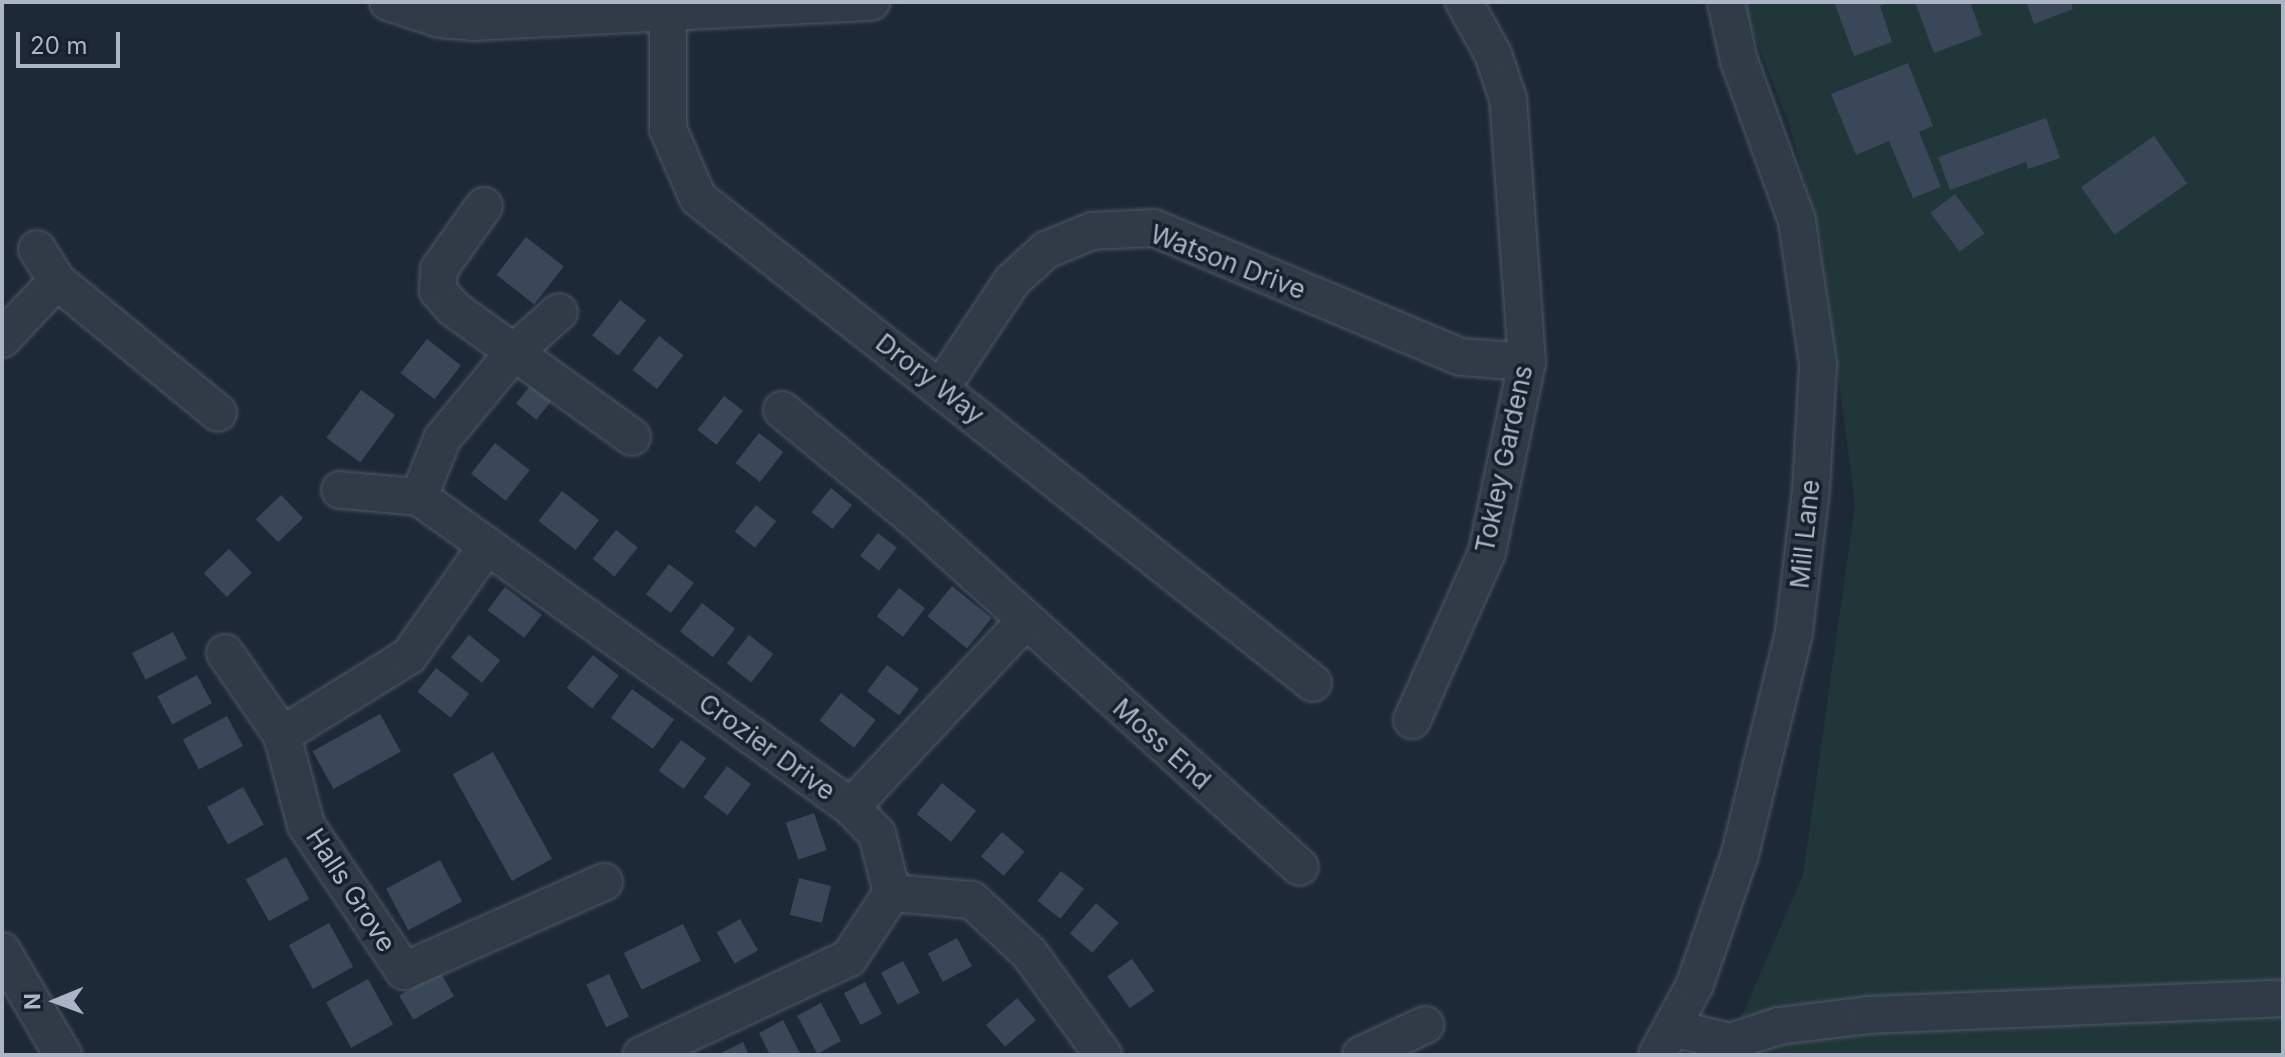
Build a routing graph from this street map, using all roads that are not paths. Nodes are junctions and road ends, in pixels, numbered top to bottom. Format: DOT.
graph roads {
  1 [pos="388,2"];
  2 [pos="871,2"];
  3 [pos="1464,2"];
  4 [pos="1726,2"];
  5 [pos="565,9"];
  6 [pos="668,11"];
  7 [pos="484,206"];
  8 [pos="37,249"];
  9 [pos="57,281"];
  10 [pos="559,312"];
  11 [pos="2,339"];
  12 [pos="514,352"];
  13 [pos="1527,362"];
  14 [pos="941,388"];
  15 [pos="782,410"];
  16 [pos="218,413"];
  17 [pos="632,437"];
  18 [pos="340,490"];
  19 [pos="419,497"];
  20 [pos="487,546"];
  21 [pos="1025,621"];
  22 [pos="225,653"];
  23 [pos="1313,683"];
  24 [pos="1412,720"];
  25 [pos="282,735"];
  26 [pos="851,807"];
  27 [pos="1300,867"];
  28 [pos="604,882"];
  29 [pos="892,893"];
  30 [pos="2,951"];
  31 [pos="2283,998"];
  32 [pos="1425,1025"];
  33 [pos="1664,1041"];
  34 [pos="63,1055"];
  35 [pos="642,1055"];
  36 [pos="1103,1055"];
  37 [pos="1361,1055"];
  1 -- 5 [label="street"];
  2 -- 6 [label="street"];
  3 -- 13 [label="street, Tokley Gardens"];
  4 -- 33 [label="street, Mill Lane"];
  5 -- 6 [label="street"];
  6 -- 14 [label="street, Drory Way"];
  7 -- 12 [label="street"];
  8 -- 9 [label="street"];
  9 -- 11 [label="street"];
  9 -- 16 [label="street"];
  10 -- 12 [label="street"];
  12 -- 17 [label="street"];
  12 -- 19 [label="street"];
  13 -- 14 [label="street, Watson Drive"];
  13 -- 24 [label="street, Tokley Gardens"];
  14 -- 23 [label="street, Drory Way"];
  15 -- 21 [label="street, Moss End"];
  18 -- 19 [label="street"];
  19 -- 20 [label="street, Crozier Drive"];
  20 -- 25 [label="street"];
  20 -- 26 [label="street, Crozier Drive"];
  21 -- 26 [label="street"];
  21 -- 27 [label="street, Moss End"];
  22 -- 25 [label="street, Halls Grove"];
  25 -- 28 [label="street, Halls Grove"];
  26 -- 29 [label="street, Crozier Drive"];
  29 -- 35 [label="street"];
  29 -- 36 [label="street"];
  30 -- 34 [label="street"];
  31 -- 33 [label="street"];
  32 -- 37 [label="street"];
}
